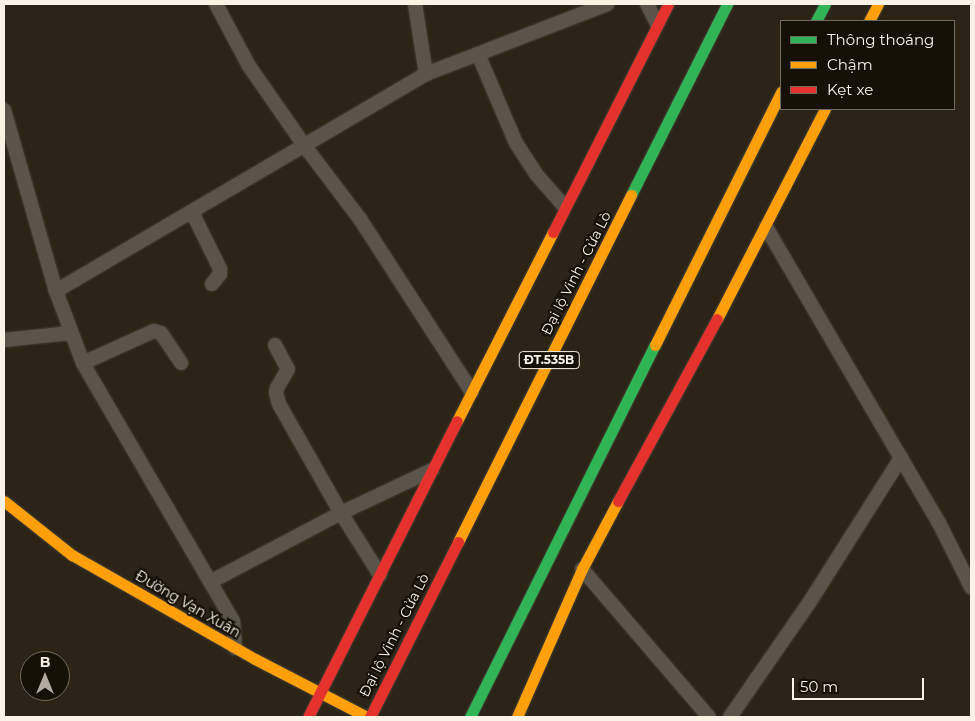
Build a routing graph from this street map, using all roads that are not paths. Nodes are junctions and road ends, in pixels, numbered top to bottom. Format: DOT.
graph roads {
  1 [pos="216,4"];
  2 [pos="415,4"];
  3 [pos="607,4"];
  4 [pos="647,4"];
  5 [pos="668,4"];
  6 [pos="727,4"];
  7 [pos="825,4"];
  8 [pos="878,4"];
  9 [pos="817,20"];
  10 [pos="870,20"];
  11 [pos="657,24"];
  12 [pos="478,54"];
  13 [pos="426,74"];
  14 [pos="780,94"];
  15 [pos="4,110"];
  16 [pos="824,110"];
  17 [pos="304,145"];
  18 [pos="564,206"];
  19 [pos="192,212"];
  20 [pos="766,227"];
  21 [pos="212,284"];
  22 [pos="56,291"];
  23 [pos="71,333"];
  24 [pos="4,340"];
  25 [pos="275,345"];
  26 [pos="83,363"];
  27 [pos="181,363"];
  28 [pos="472,392"];
  29 [pos="901,458"];
  30 [pos="432,470"];
  31 [pos="4,501"];
  32 [pos="341,513"];
  33 [pos="582,569"];
  34 [pos="380,575"];
  35 [pos="212,581"];
  36 [pos="971,587"];
  37 [pos="235,648"];
  38 [pos="320,693"];
  39 [pos="308,717"];
  40 [pos="369,717"];
  41 [pos="470,717"];
  42 [pos="517,717"];
  43 [pos="709,717"];
  44 [pos="730,717"];
  1 -- 17 [label="street"];
  2 -- 13 [label="street"];
  3 -- 12 [label="street"];
  4 -- 11 [label="street"];
  5 -- 11 [label="main road"];
  6 -- 40 [label="main road, Đại lộ Vinh - Cửa Lò / ĐT.535B"];
  7 -- 9 [label="main road"];
  8 -- 10 [label="main road"];
  11 -- 18 [label="main road"];
  12 -- 13 [label="street"];
  12 -- 18 [label="street"];
  13 -- 17 [label="street"];
  14 -- 41 [label="main road"];
  15 -- 22 [label="street"];
  16 -- 20 [label="main road"];
  17 -- 19 [label="street"];
  17 -- 28 [label="street"];
  18 -- 28 [label="main road"];
  19 -- 21 [label="street"];
  19 -- 22 [label="street"];
  20 -- 29 [label="street"];
  20 -- 33 [label="main road"];
  22 -- 23 [label="street"];
  23 -- 24 [label="street"];
  23 -- 26 [label="street"];
  25 -- 32 [label="street"];
  26 -- 27 [label="street"];
  26 -- 35 [label="street"];
  28 -- 30 [label="main road"];
  29 -- 36 [label="street"];
  29 -- 44 [label="street"];
  30 -- 32 [label="street"];
  30 -- 34 [label="main road"];
  31 -- 37 [label="main road, Đường Vạn Xuân"];
  32 -- 34 [label="street"];
  32 -- 35 [label="street"];
  33 -- 42 [label="main road"];
  33 -- 43 [label="street"];
  34 -- 38 [label="main road"];
  35 -- 37 [label="street"];
  37 -- 38 [label="main road, Đường Vạn Xuân"];
  38 -- 39 [label="main road"];
  38 -- 40 [label="main road, Đường Vạn Xuân"];
}
